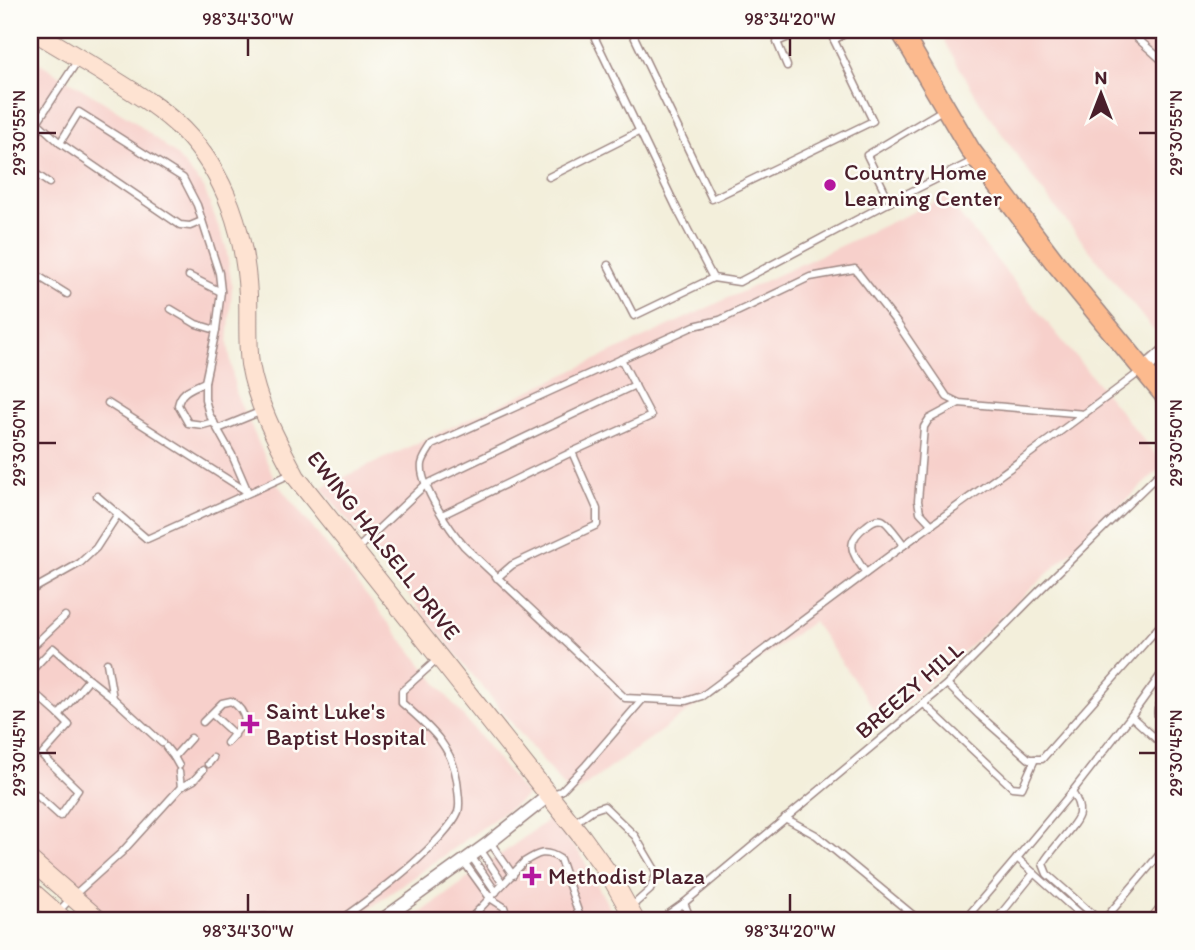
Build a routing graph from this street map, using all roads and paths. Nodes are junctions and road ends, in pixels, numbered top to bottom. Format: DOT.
graph roads {
  1 [pos="32,30"];
  2 [pos="591,30"];
  3 [pos="631,30"];
  4 [pos="805,30"];
  5 [pos="829,30"];
  6 [pos="851,30"];
  7 [pos="900,30"];
  8 [pos="1128,30"];
  9 [pos="834,40"];
  10 [pos="79,58"];
  11 [pos="1165,63"];
  12 [pos="787,66"];
  13 [pos="945,108"];
  14 [pos="37,122"];
  15 [pos="640,131"];
  16 [pos="30,133"];
  17 [pos="60,143"];
  18 [pos="977,159"];
  19 [pos="30,170"];
  20 [pos="549,177"];
  21 [pos="49,183"];
  22 [pos="890,202"];
  23 [pos="202,222"];
  24 [pos="608,265"];
  25 [pos="30,271"];
  26 [pos="189,276"];
  27 [pos="713,278"];
  28 [pos="221,292"];
  29 [pos="67,294"];
  30 [pos="171,309"];
  31 [pos="216,330"];
  32 [pos="1165,351"];
  33 [pos="621,359"];
  34 [pos="1143,370"];
  35 [pos="205,382"];
  36 [pos="635,385"];
  37 [pos="1165,396"];
  38 [pos="959,403"];
  39 [pos="108,404"];
  40 [pos="264,411"];
  41 [pos="1085,414"];
  42 [pos="214,422"];
  43 [pos="218,429"];
  44 [pos="572,452"];
  45 [pos="1165,468"];
  46 [pos="293,473"];
  47 [pos="425,485"];
  48 [pos="247,492"];
  49 [pos="97,496"];
  50 [pos="118,514"];
  51 [pos="442,515"];
  52 [pos="932,526"];
  53 [pos="904,545"];
  54 [pos="355,551"];
  55 [pos="866,573"];
  56 [pos="497,578"];
  57 [pos="30,592"];
  58 [pos="65,616"];
  59 [pos="1165,620"];
  60 [pos="30,649"];
  61 [pos="439,657"];
  62 [pos="107,663"];
  63 [pos="1165,669"];
  64 [pos="32,670"];
  65 [pos="89,679"];
  66 [pos="947,684"];
  67 [pos="30,689"];
  68 [pos="1165,696"];
  69 [pos="113,698"];
  70 [pos="643,699"];
  71 [pos="923,704"];
  72 [pos="212,714"];
  73 [pos="59,715"];
  74 [pos="1130,716"];
  75 [pos="203,722"];
  76 [pos="1165,730"];
  77 [pos="235,735"];
  78 [pos="191,738"];
  79 [pos="227,743"];
  80 [pos="1165,747"];
  81 [pos="174,757"];
  82 [pos="213,758"];
  83 [pos="1035,759"];
  84 [pos="181,787"];
  85 [pos="30,789"];
  86 [pos="1072,792"];
  87 [pos="548,796"];
  88 [pos="785,818"];
  89 [pos="573,825"];
  90 [pos="1165,848"];
  91 [pos="476,852"];
  92 [pos="1017,858"];
  93 [pos="30,860"];
  94 [pos="1034,873"];
  95 [pos="513,875"];
  96 [pos="503,884"];
  97 [pos="30,890"];
  98 [pos="496,892"];
  99 [pos="72,897"];
  100 [pos="490,898"];
  101 [pos="684,903"];
  102 [pos="1165,910"];
  103 [pos="632,915"];
  104 [pos="60,917"];
  105 [pos="969,919"];
  106 [pos="99,920"];
  107 [pos="213,920"];
  108 [pos="278,920"];
  109 [pos="340,920"];
  110 [pos="382,920"];
  111 [pos="469,920"];
  112 [pos="508,920"];
  113 [pos="581,920"];
  114 [pos="660,920"];
  115 [pos="691,920"];
  116 [pos="919,920"];
  117 [pos="996,920"];
  118 [pos="1086,920"];
  119 [pos="1103,920"];
  120 [pos="1157,920"];
  1 -- 10 [label="street, EWING HALSELL DRIVE"];
  2 -- 15 [label="lane"];
  3 -- 9 [label="lane"];
  4 -- 12 [label="lane"];
  5 -- 9 [label="lane"];
  6 -- 9 [label="lane"];
  7 -- 13 [label="main road"];
  8 -- 11 [label="lane"];
  10 -- 14 [label="lane"];
  10 -- 40 [label="street, EWING HALSELL DRIVE"];
  13 -- 18 [label="main road"];
  13 -- 22 [label="lane"];
  14 -- 16 [label="lane"];
  14 -- 17 [label="lane"];
  15 -- 20 [label="lane"];
  15 -- 27 [label="lane"];
  17 -- 23 [label="lane"];
  17 -- 23 [label="lane"];
  18 -- 22 [label="lane"];
  18 -- 34 [label="main road"];
  19 -- 21 [label="lane"];
  22 -- 27 [label="lane"];
  23 -- 28 [label="lane"];
  24 -- 27 [label="lane"];
  25 -- 29 [label="lane"];
  26 -- 28 [label="lane"];
  28 -- 31 [label="lane"];
  30 -- 31 [label="lane"];
  31 -- 35 [label="lane"];
  32 -- 34 [label="street"];
  33 -- 36 [label="lane"];
  33 -- 38 [label="lane"];
  33 -- 47 [label="lane"];
  34 -- 37 [label="main road"];
  34 -- 41 [label="lane"];
  35 -- 42 [label="lane"];
  35 -- 42 [label="lane"];
  36 -- 44 [label="lane"];
  36 -- 47 [label="lane"];
  38 -- 41 [label="lane"];
  38 -- 52 [label="lane"];
  39 -- 48 [label="lane"];
  40 -- 43 [label="lane"];
  40 -- 46 [label="street, EWING HALSELL DRIVE"];
  41 -- 52 [label="lane"];
  42 -- 43 [label="lane"];
  43 -- 48 [label="lane"];
  44 -- 51 [label="lane"];
  44 -- 56 [label="lane"];
  45 -- 66 [label="lane, BREEZY HILL"];
  46 -- 48 [label="lane"];
  46 -- 54 [label="street, EWING HALSELL DRIVE"];
  47 -- 51 [label="lane"];
  47 -- 54 [label="lane"];
  48 -- 50 [label="lane"];
  49 -- 50 [label="lane"];
  50 -- 57 [label="lane"];
  51 -- 56 [label="lane"];
  52 -- 53 [label="lane"];
  53 -- 55 [label="lane"];
  53 -- 55 [label="lane"];
  54 -- 61 [label="street, EWING HALSELL DRIVE"];
  55 -- 70 [label="lane"];
  56 -- 70 [label="lane"];
  58 -- 60 [label="lane"];
  59 -- 83 [label="lane"];
  61 -- 87 [label="street, EWING HALSELL DRIVE"];
  61 -- 109 [label="lane"];
  62 -- 69 [label="lane"];
  63 -- 74 [label="lane"];
  64 -- 65 [label="lane"];
  65 -- 69 [label="lane"];
  65 -- 73 [label="lane"];
  66 -- 71 [label="lane, BREEZY HILL"];
  66 -- 83 [label="lane"];
  67 -- 73 [label="lane"];
  68 -- 76 [label="lane"];
  69 -- 81 [label="lane"];
  70 -- 87 [label="lane"];
  71 -- 83 [label="lane"];
  71 -- 88 [label="lane, BREEZY HILL"];
  72 -- 75 [label="lane"];
  72 -- 77 [label="lane"];
  72 -- 77 [label="lane"];
  73 -- 85 [label="lane"];
  74 -- 80 [label="lane"];
  74 -- 86 [label="lane"];
  77 -- 79 [label="lane"];
  78 -- 81 [label="lane"];
  81 -- 84 [label="lane"];
  82 -- 84 [label="lane"];
  84 -- 99 [label="lane"];
  86 -- 92 [label="lane"];
  86 -- 119 [label="lane"];
  87 -- 89 [label="street, EWING HALSELL DRIVE"];
  87 -- 91 [label="street"];
  88 -- 101 [label="lane, BREEZY HILL"];
  88 -- 116 [label="lane"];
  89 -- 103 [label="street, EWING HALSELL DRIVE"];
  89 -- 103 [label="lane"];
  90 -- 119 [label="lane"];
  91 -- 95 [label="lane"];
  91 -- 96 [label="lane"];
  91 -- 98 [label="lane"];
  91 -- 100 [label="lane"];
  91 -- 110 [label="street"];
  92 -- 94 [label="lane"];
  92 -- 105 [label="lane"];
  93 -- 99 [label="street"];
  94 -- 117 [label="lane"];
  94 -- 118 [label="lane"];
  95 -- 96 [label="lane"];
  95 -- 113 [label="lane"];
  96 -- 98 [label="lane"];
  97 -- 104 [label="street"];
  98 -- 100 [label="lane"];
  99 -- 104 [label="lane"];
  99 -- 106 [label="street"];
  100 -- 111 [label="lane"];
  100 -- 112 [label="lane"];
  101 -- 114 [label="lane, BREEZY HILL"];
  101 -- 115 [label="lane"];
  102 -- 120 [label="street"];
  107 -- 108 [label="lane"];
}
